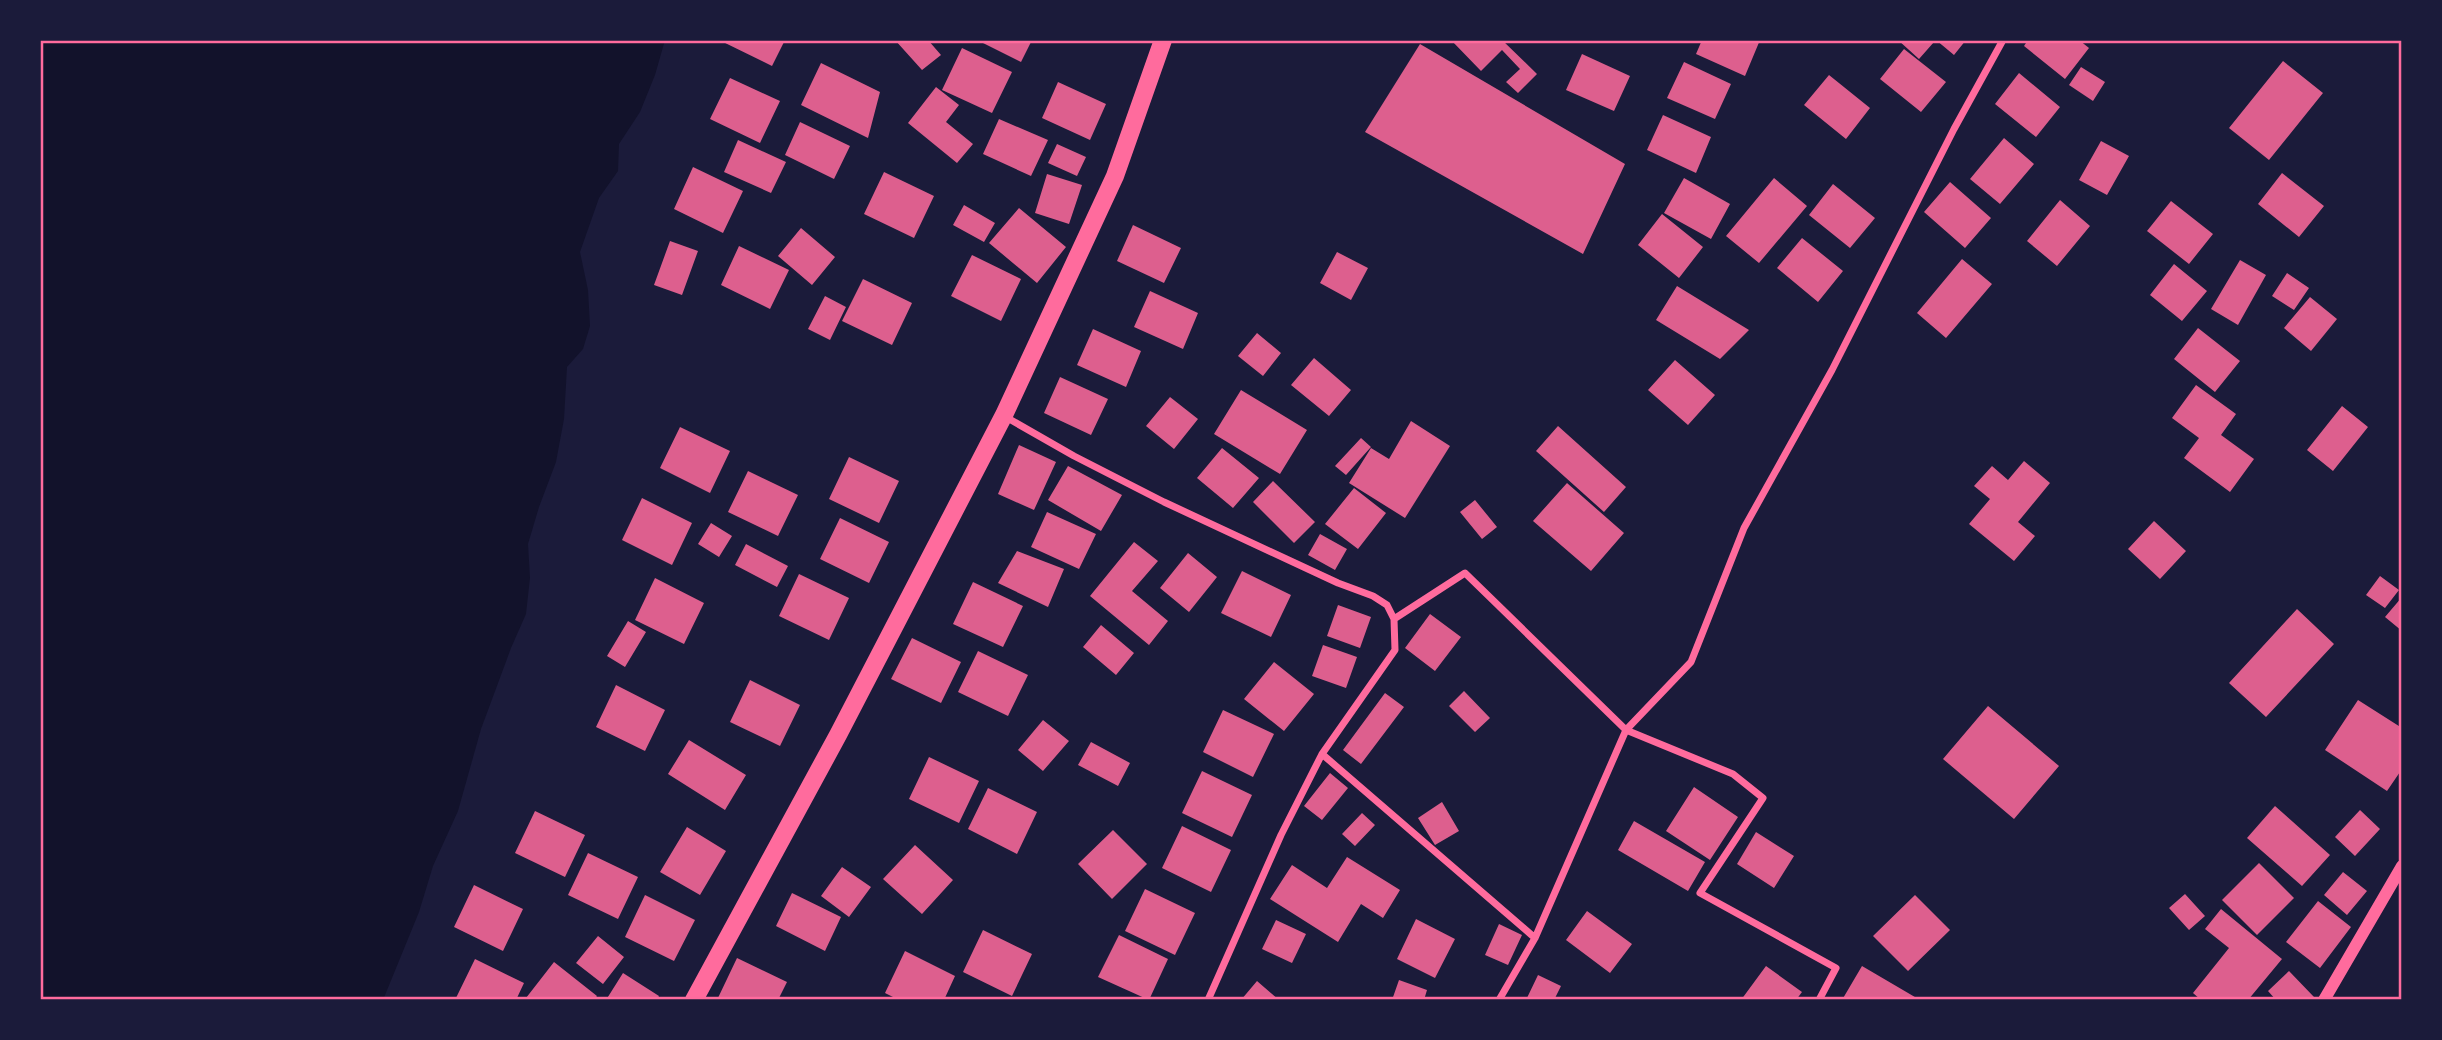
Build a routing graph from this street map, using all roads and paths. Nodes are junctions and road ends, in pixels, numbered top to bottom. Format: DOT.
graph roads {
  1 [pos="1163,40"];
  2 [pos="2004,40"];
  3 [pos="1004,415"];
  4 [pos="1394,619"];
  5 [pos="1626,730"];
  6 [pos="1322,754"];
  7 [pos="2402,866"];
  8 [pos="1535,938"];
  9 [pos="694,1000"];
  10 [pos="1208,1000"];
  11 [pos="1499,1000"];
  12 [pos="1819,1000"];
  13 [pos="2323,1000"];
  1 -- 3 [label="main road"];
  2 -- 5 [label="street"];
  3 -- 4 [label="street"];
  3 -- 9 [label="main road"];
  4 -- 5 [label="street"];
  4 -- 6 [label="street"];
  5 -- 8 [label="street"];
  5 -- 12 [label="street"];
  6 -- 8 [label="street"];
  6 -- 10 [label="street"];
  7 -- 13 [label="street"];
  8 -- 11 [label="street"];
}
